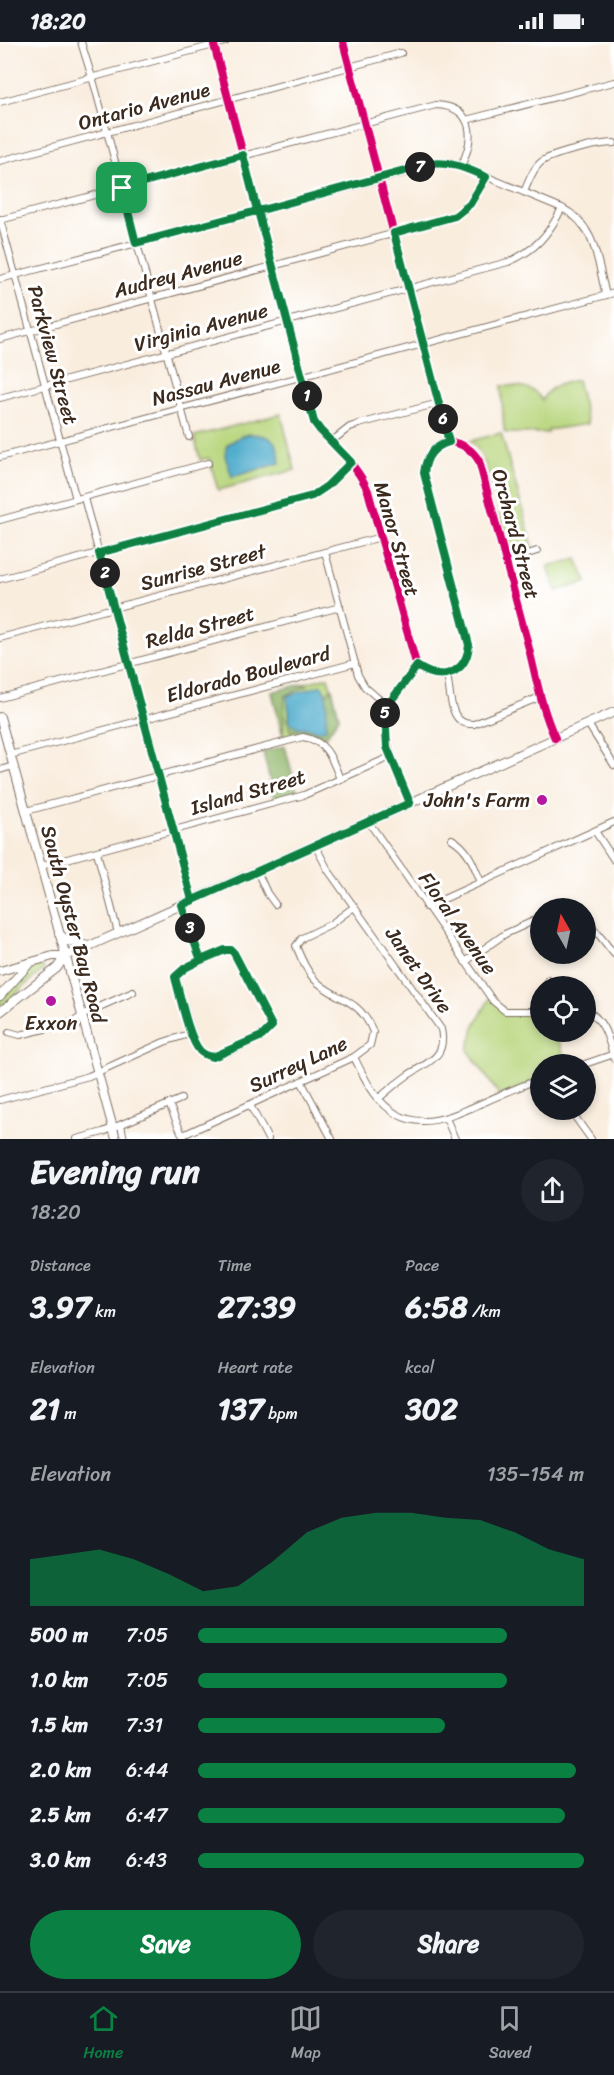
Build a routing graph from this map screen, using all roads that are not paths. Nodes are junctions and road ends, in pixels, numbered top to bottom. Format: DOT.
graph roads {
  1 [pos="81,42"];
  2 [pos="225,42"];
  3 [pos="343,42"];
  4 [pos="214,45"];
  5 [pos="401,53"];
  6 [pos="350,68"];
  7 [pos="91,78"];
  8 [pos="614,82"];
  9 [pos="228,100"];
  10 [pos="0,102"];
  11 [pos="466,120"];
  12 [pos="364,123"];
  13 [pos="107,133"];
  14 [pos="614,143"];
  15 [pos="243,155"];
  16 [pos="0,161"];
  17 [pos="461,166"];
  18 [pos="486,177"];
  19 [pos="379,178"];
  20 [pos="122,188"];
  21 [pos="524,192"];
  22 [pos="562,208"];
  23 [pos="258,211"];
  24 [pos="0,220"];
  25 [pos="394,233"];
  26 [pos="136,243"];
  27 [pos="273,266"];
  28 [pos="15,275"];
  29 [pos="0,279"];
  30 [pos="409,289"];
  31 [pos="614,293"];
  32 [pos="606,295"];
  33 [pos="151,298"];
  34 [pos="287,321"];
  35 [pos="30,331"];
  36 [pos="0,339"];
  37 [pos="423,344"];
  38 [pos="166,354"];
  39 [pos="302,376"];
  40 [pos="44,386"];
  41 [pos="0,398"];
  42 [pos="439,403"];
  43 [pos="181,409"];
  44 [pos="189,437"];
  45 [pos="59,441"];
  46 [pos="332,441"];
  47 [pos="449,442"];
  48 [pos="0,457"];
  49 [pos="351,462"];
  50 [pos="208,463"];
  51 [pos="84,498"];
  52 [pos="76,499"];
  53 [pos="0,520"];
  54 [pos="381,537"];
  55 [pos="537,551"];
  56 [pos="325,552"];
  57 [pos="99,553"];
  58 [pos="506,561"];
  59 [pos="0,579"];
  60 [pos="340,607"];
  61 [pos="114,608"];
  62 [pos="0,638"];
  63 [pos="129,663"];
  64 [pos="355,663"];
  65 [pos="417,666"];
  66 [pos="447,674"];
  67 [pos="540,697"];
  68 [pos="0,698"];
  69 [pos="387,706"];
  70 [pos="614,712"];
  71 [pos="0,717"];
  72 [pos="144,719"];
  73 [pos="588,724"];
  74 [pos="555,738"];
  75 [pos="10,755"];
  76 [pos="390,757"];
  77 [pos="614,765"];
  78 [pos="13,766"];
  79 [pos="0,770"];
  80 [pos="159,776"];
  81 [pos="340,779"];
  82 [pos="410,803"];
  83 [pos="26,811"];
  84 [pos="368,821"];
  85 [pos="614,822"];
  86 [pos="174,831"];
  87 [pos="596,831"];
  88 [pos="452,839"];
  89 [pos="315,845"];
  90 [pos="97,852"];
  91 [pos="614,860"];
  92 [pos="41,866"];
  93 [pos="257,871"];
  94 [pos="481,882"];
  95 [pos="192,900"];
  96 [pos="275,904"];
  97 [pos="182,905"];
  98 [pos="354,906"];
  99 [pos="426,907"];
  100 [pos="530,923"];
  101 [pos="596,931"];
  102 [pos="118,933"];
  103 [pos="59,934"];
  104 [pos="90,946"];
  105 [pos="614,954"];
  106 [pos="65,956"];
  107 [pos="201,960"];
  108 [pos="465,962"];
  109 [pos="29,964"];
  110 [pos="0,971"];
  111 [pos="133,992"];
  112 [pos="0,996"];
  113 [pos="530,1011"];
  114 [pos="0,1012"];
  115 [pos="82,1016"];
  116 [pos="596,1016"];
  117 [pos="9,1032"];
  118 [pos="192,1033"];
  119 [pos="614,1056"];
  120 [pos="354,1057"];
  121 [pos="596,1061"];
  122 [pos="97,1071"];
  123 [pos="301,1081"];
  124 [pos="530,1083"];
  125 [pos="182,1099"];
  126 [pos="378,1099"];
  127 [pos="0,1101"];
  128 [pos="169,1104"];
  129 [pos="250,1104"];
  130 [pos="446,1118"];
  131 [pos="577,1120"];
  132 [pos="117,1127"];
  133 [pos="183,1137"];
  134 [pos="77,1139"];
  135 [pos="116,1139"];
  136 [pos="124,1139"];
  137 [pos="268,1139"];
  138 [pos="332,1139"];
  139 [pos="455,1139"];
  140 [pos="591,1139"];
  1 -- 7 [label="street"];
  2 -- 4 [label="street"];
  3 -- 6 [label="street"];
  4 -- 7 [label="street"];
  4 -- 9 [label="street, Manor Street"];
  5 -- 6 [label="street, Ontario Avenue"];
  6 -- 9 [label="street, Ontario Avenue"];
  6 -- 12 [label="street"];
  7 -- 10 [label="street"];
  7 -- 13 [label="street"];
  8 -- 11 [label="street"];
  9 -- 13 [label="street, Ontario Avenue"];
  9 -- 15 [label="street, Manor Street"];
  11 -- 12 [label="street"];
  11 -- 17 [label="street"];
  12 -- 15 [label="street"];
  12 -- 19 [label="street"];
  13 -- 16 [label="street, Ontario Avenue"];
  13 -- 20 [label="street"];
  14 -- 21 [label="street"];
  15 -- 20 [label="street"];
  15 -- 23 [label="street, Manor Street"];
  17 -- 18 [label="street"];
  17 -- 19 [label="street"];
  18 -- 21 [label="street"];
  18 -- 25 [label="street, Audrey Avenue"];
  19 -- 23 [label="street"];
  19 -- 25 [label="street"];
  20 -- 24 [label="street"];
  20 -- 26 [label="street"];
  21 -- 22 [label="street"];
  22 -- 30 [label="street, Virginia Avenue"];
  22 -- 32 [label="street"];
  23 -- 26 [label="street"];
  23 -- 27 [label="street, Manor Street"];
  24 -- 28 [label="street, Parkview Street"];
  25 -- 27 [label="street, Audrey Avenue"];
  25 -- 30 [label="street"];
  26 -- 28 [label="street"];
  26 -- 33 [label="street"];
  27 -- 33 [label="street, Audrey Avenue"];
  27 -- 34 [label="street, Manor Street"];
  28 -- 29 [label="street"];
  28 -- 35 [label="street, Parkview Street"];
  30 -- 34 [label="street, Virginia Avenue"];
  30 -- 37 [label="street"];
  31 -- 32 [label="street, Nassau Avenue"];
  32 -- 37 [label="street, Nassau Avenue"];
  33 -- 35 [label="street, Audrey Avenue"];
  33 -- 38 [label="street"];
  34 -- 38 [label="street, Virginia Avenue"];
  34 -- 39 [label="street, Manor Street"];
  35 -- 36 [label="street, Audrey Avenue"];
  35 -- 40 [label="street, Parkview Street"];
  37 -- 39 [label="street, Nassau Avenue"];
  37 -- 42 [label="street"];
  38 -- 40 [label="street, Virginia Avenue"];
  38 -- 43 [label="street"];
  39 -- 43 [label="street, Nassau Avenue"];
  39 -- 46 [label="street, Manor Street"];
  40 -- 41 [label="street, Virginia Avenue"];
  40 -- 45 [label="street, Parkview Street"];
  42 -- 46 [label="street"];
  42 -- 47 [label="street"];
  43 -- 44 [label="street"];
  43 -- 45 [label="street, Nassau Avenue"];
  45 -- 48 [label="street, Nassau Avenue"];
  45 -- 52 [label="street, Parkview Street"];
  46 -- 49 [label="street, Manor Street"];
  47 -- 58 [label="street, Orchard Street"];
  47 -- 66 [label="street"];
  49 -- 54 [label="street, Manor Street"];
  49 -- 57 [label="street"];
  50 -- 51 [label="street"];
  51 -- 52 [label="street"];
  51 -- 57 [label="street"];
  52 -- 53 [label="street"];
  54 -- 56 [label="street, Sunrise Street"];
  54 -- 65 [label="street, Manor Street"];
  55 -- 58 [label="street"];
  56 -- 60 [label="street"];
  56 -- 61 [label="street, Sunrise Street"];
  57 -- 59 [label="street"];
  57 -- 61 [label="street"];
  58 -- 67 [label="street, Orchard Street"];
  60 -- 63 [label="street, Relda Street"];
  60 -- 64 [label="street"];
  61 -- 62 [label="street, Sunrise Street"];
  61 -- 63 [label="street"];
  63 -- 68 [label="street, Relda Street"];
  63 -- 72 [label="street"];
  64 -- 69 [label="street"];
  64 -- 72 [label="street, Eldorado Boulevard"];
  65 -- 66 [label="street"];
  65 -- 69 [label="street"];
  66 -- 67 [label="street"];
  67 -- 74 [label="street, Orchard Street"];
  69 -- 76 [label="street"];
  70 -- 73 [label="main road"];
  71 -- 75 [label="main road, South Oyster Bay Road"];
  72 -- 75 [label="street, Eldorado Boulevard"];
  72 -- 80 [label="street"];
  73 -- 74 [label="main road"];
  73 -- 77 [label="street"];
  74 -- 82 [label="main road"];
  75 -- 78 [label="main road, South Oyster Bay Road"];
  76 -- 81 [label="street, Island Street"];
  76 -- 82 [label="street"];
  78 -- 79 [label="street"];
  78 -- 83 [label="main road, South Oyster Bay Road"];
  80 -- 81 [label="street"];
  80 -- 83 [label="street"];
  80 -- 86 [label="street"];
  81 -- 86 [label="street, Island Street"];
  82 -- 84 [label="main road"];
  83 -- 92 [label="main road, South Oyster Bay Road"];
  84 -- 89 [label="main road"];
  84 -- 99 [label="street, Floral Avenue"];
  85 -- 87 [label="street"];
  86 -- 90 [label="street, Island Street"];
  86 -- 95 [label="street"];
  87 -- 91 [label="street"];
  87 -- 94 [label="street"];
  88 -- 94 [label="street"];
  89 -- 93 [label="main road"];
  89 -- 98 [label="street, Janet Drive"];
  90 -- 92 [label="street, Island Street"];
  90 -- 102 [label="street"];
  92 -- 103 [label="main road, South Oyster Bay Road"];
  93 -- 95 [label="main road"];
  93 -- 96 [label="street"];
  94 -- 99 [label="street"];
  95 -- 97 [label="main road"];
  97 -- 102 [label="main road"];
  97 -- 107 [label="street"];
  98 -- 120 [label="street, Surrey Lane"];
  98 -- 126 [label="street, Janet Drive"];
  99 -- 108 [label="street, Floral Avenue"];
  100 -- 108 [label="street"];
  101 -- 105 [label="street"];
  102 -- 104 [label="main road"];
  103 -- 104 [label="main road"];
  103 -- 106 [label="main road, South Oyster Bay Road"];
  104 -- 106 [label="main road"];
  106 -- 109 [label="main road"];
  106 -- 114 [label="main road"];
  106 -- 115 [label="main road, South Oyster Bay Road"];
  107 -- 118 [label="street"];
  107 -- 118 [label="street"];
  108 -- 113 [label="street, Floral Avenue"];
  109 -- 110 [label="main road"];
  109 -- 112 [label="main road"];
  111 -- 115 [label="street"];
  115 -- 117 [label="street"];
  115 -- 122 [label="main road, South Oyster Bay Road"];
  116 -- 119 [label="street"];
  118 -- 122 [label="street"];
  119 -- 121 [label="street"];
  120 -- 123 [label="street, Surrey Lane"];
  120 -- 126 [label="street"];
  122 -- 127 [label="street"];
  122 -- 132 [label="main road, South Oyster Bay Road"];
  123 -- 129 [label="street, Surrey Lane"];
  123 -- 138 [label="street"];
  124 -- 130 [label="street"];
  125 -- 128 [label="street"];
  126 -- 130 [label="street"];
  128 -- 132 [label="street"];
  128 -- 133 [label="street"];
  129 -- 133 [label="street, Surrey Lane"];
  129 -- 137 [label="street"];
  130 -- 139 [label="street"];
  131 -- 140 [label="street"];
  132 -- 134 [label="street"];
  132 -- 135 [label="main road, South Oyster Bay Road"];
  132 -- 136 [label="street"];
}
